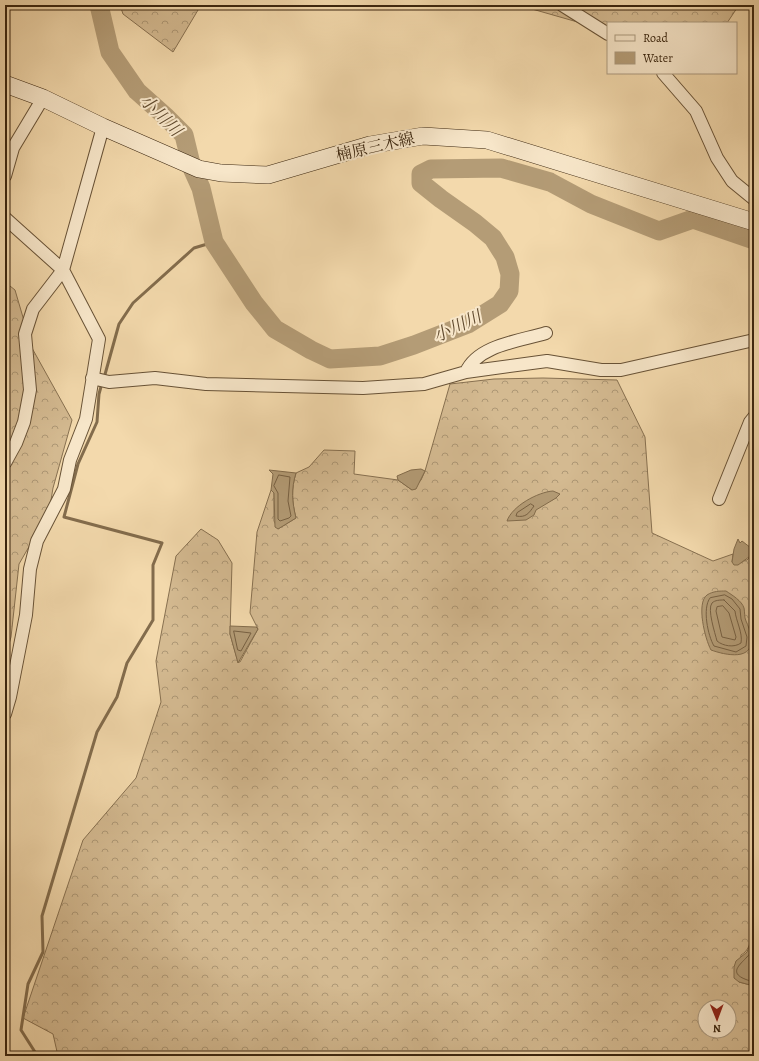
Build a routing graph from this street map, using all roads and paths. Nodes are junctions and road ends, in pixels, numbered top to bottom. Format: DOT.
graph roads {
  1 [pos="562,5"];
  2 [pos="607,33"];
  3 [pos="664,74"];
  4 [pos="5,84"];
  5 [pos="43,98"];
  6 [pos="103,127"];
  7 [pos="9,147"];
  8 [pos="5,176"];
  9 [pos="754,199"];
  10 [pos="5,218"];
  11 [pos="754,222"];
  12 [pos="63,270"];
  13 [pos="546,333"];
  14 [pos="754,340"];
  15 [pos="466,372"];
  16 [pos="92,378"];
  17 [pos="754,416"];
  18 [pos="5,462"];
  19 [pos="719,499"];
  20 [pos="5,714"];
  1 -- 2 [label="street"];
  3 -- 9 [label="street"];
  4 -- 5 [label="main road, 楠原三木線"];
  5 -- 6 [label="main road, 楠原三木線"];
  5 -- 7 [label="street"];
  6 -- 11 [label="main road, 楠原三木線"];
  6 -- 12 [label="street"];
  7 -- 8 [label="street"];
  10 -- 12 [label="street"];
  12 -- 16 [label="street"];
  12 -- 18 [label="street"];
  13 -- 15 [label="street"];
  14 -- 15 [label="street"];
  15 -- 16 [label="street"];
  16 -- 20 [label="street"];
  17 -- 19 [label="street"];
}
